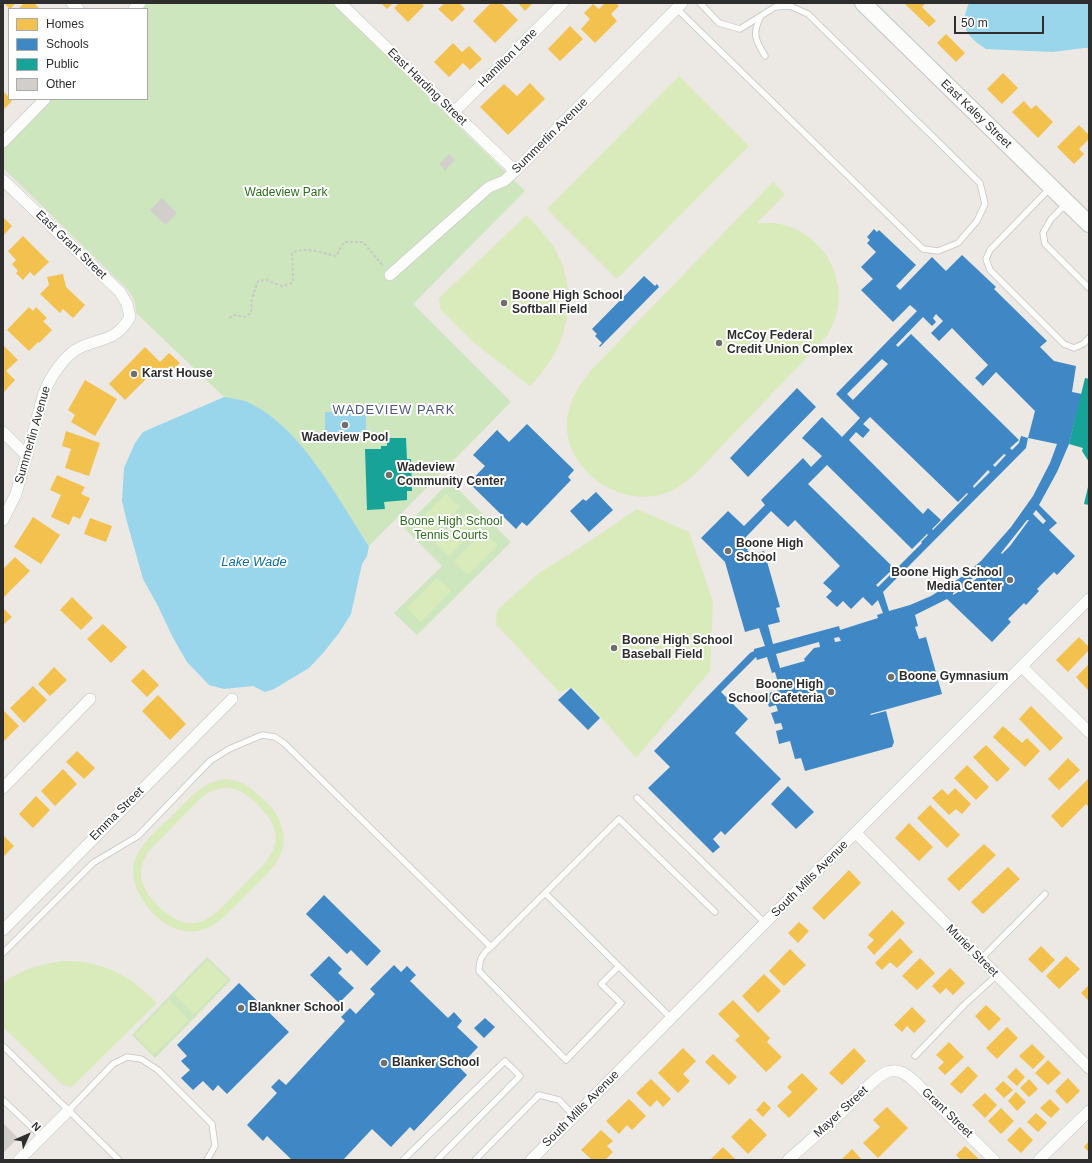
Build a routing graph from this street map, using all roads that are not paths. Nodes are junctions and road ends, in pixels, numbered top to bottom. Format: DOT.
graph roads {
  1 [pos="340,3"];
  2 [pos="562,3"];
  3 [pos="700,3"];
  4 [pos="863,3"];
  5 [pos="679,6"];
  6 [pos="761,16"];
  7 [pos="765,56"];
  8 [pos="44,100"];
  9 [pos="454,113"];
  10 [pos="3,142"];
  11 [pos="516,171"];
  12 [pos="3,180"];
  13 [pos="1051,187"];
  14 [pos="1067,203"];
  15 [pos="1089,224"];
  16 [pos="390,275"];
  17 [pos="1089,288"];
  18 [pos="130,317"];
  19 [pos="1089,338"];
  20 [pos="3,432"];
  21 [pos="27,456"];
  22 [pos="3,520"];
  23 [pos="1089,599"];
  24 [pos="1022,667"];
  25 [pos="90,699"];
  26 [pos="232,699"];
  27 [pos="1089,732"];
  28 [pos="3,788"];
  29 [pos="637,798"];
  30 [pos="856,833"];
  31 [pos="545,893"];
  32 [pos="1044,894"];
  33 [pos="715,912"];
  34 [pos="765,923"];
  35 [pos="3,930"];
  36 [pos="492,947"];
  37 [pos="3,953"];
  38 [pos="981,959"];
  39 [pos="619,966"];
  40 [pos="997,975"];
  41 [pos="671,1018"];
  42 [pos="3,1046"];
  43 [pos="915,1056"];
  44 [pos="1089,1068"];
  45 [pos="897,1071"];
  46 [pos="3,1100"];
  47 [pos="68,1111"];
  48 [pos="1089,1111"];
  49 [pos="574,1116"];
  50 [pos="42,1137"];
  51 [pos="19,1160"];
  52 [pos="119,1160"];
  53 [pos="207,1160"];
  54 [pos="403,1160"];
  55 [pos="437,1160"];
  56 [pos="475,1160"];
  57 [pos="531,1160"];
  58 [pos="788,1160"];
  59 [pos="994,1160"];
  60 [pos="1039,1160"];
  1 -- 9 [label="street, East Harding Street"];
  2 -- 9 [label="street, Hamilton Lane"];
  3 -- 6 [label="lane"];
  4 -- 13 [label="street, East Kaley Street"];
  5 -- 6 [label="lane"];
  5 -- 11 [label="street, Summerlin Avenue"];
  6 -- 7 [label="lane"];
  8 -- 10 [label="street"];
  9 -- 11 [label="street, East Harding Street"];
  11 -- 16 [label="street, Summerlin Avenue"];
  12 -- 18 [label="street, East Grant Street"];
  13 -- 14 [label="street, East Kaley Street"];
  13 -- 19 [label="lane"];
  14 -- 15 [label="street, East Kaley Street"];
  14 -- 17 [label="lane"];
  18 -- 21 [label="street, Summerlin Avenue"];
  20 -- 21 [label="street"];
  21 -- 22 [label="street, Summerlin Avenue"];
  23 -- 24 [label="street, South Mills Avenue"];
  24 -- 27 [label="street"];
  24 -- 30 [label="street, South Mills Avenue"];
  25 -- 28 [label="street"];
  26 -- 35 [label="street, Emma Street"];
  29 -- 34 [label="lane"];
  30 -- 34 [label="street, South Mills Avenue"];
  30 -- 38 [label="street, Muriel Street"];
  31 -- 33 [label="lane"];
  31 -- 36 [label="lane"];
  31 -- 39 [label="lane"];
  32 -- 38 [label="lane"];
  34 -- 41 [label="street, South Mills Avenue"];
  36 -- 37 [label="lane"];
  36 -- 39 [label="lane"];
  38 -- 40 [label="street, Muriel Street"];
  39 -- 41 [label="lane"];
  40 -- 43 [label="lane"];
  40 -- 44 [label="street, Muriel Street"];
  41 -- 49 [label="street, South Mills Avenue"];
  42 -- 47 [label="lane"];
  45 -- 58 [label="street, Mayer Street"];
  45 -- 59 [label="street, Grant Street"];
  46 -- 50 [label="lane"];
  47 -- 50 [label="street"];
  47 -- 52 [label="lane"];
  47 -- 53 [label="lane"];
  48 -- 60 [label="street"];
  49 -- 56 [label="lane"];
  49 -- 57 [label="street, South Mills Avenue"];
  50 -- 51 [label="street"];
  54 -- 55 [label="lane"];
}
